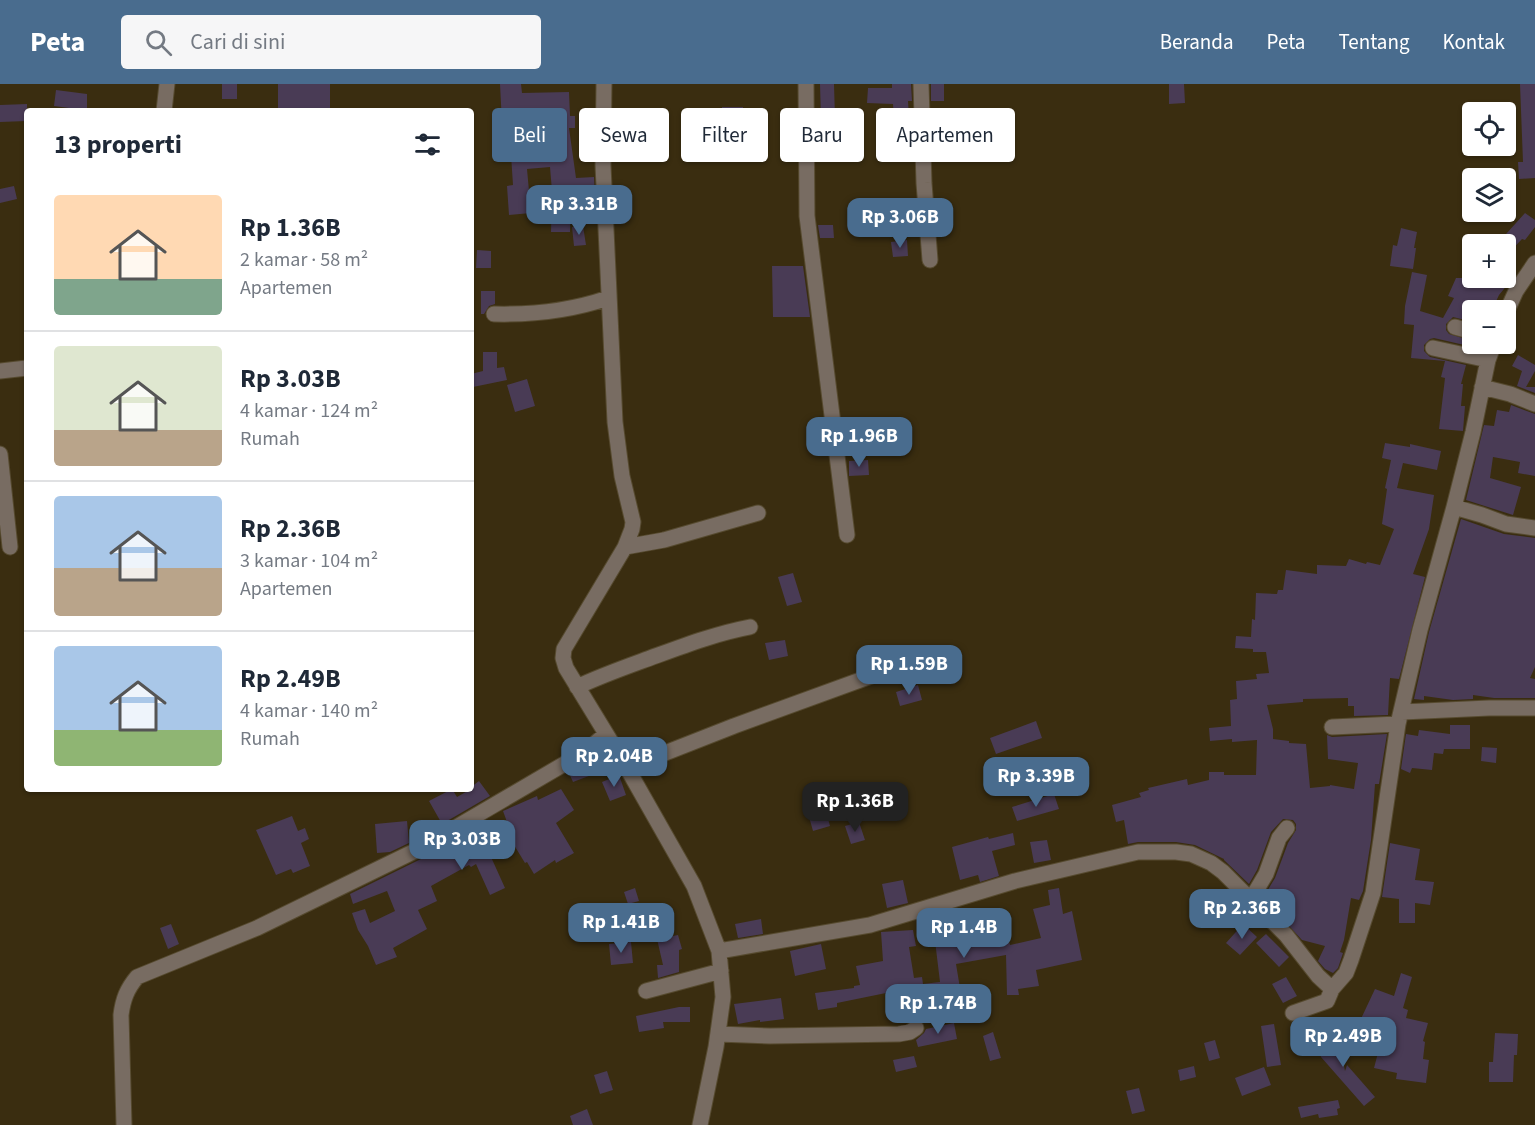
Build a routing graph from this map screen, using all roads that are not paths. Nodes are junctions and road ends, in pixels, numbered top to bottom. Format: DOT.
graph roads {
  1 [pos="167,84"];
  2 [pos="604,84"];
  3 [pos="806,84"];
  4 [pos="921,84"];
  5 [pos="164,108"];
  6 [pos="930,260"];
  7 [pos="1535,263"];
  8 [pos="609,298"];
  9 [pos="1512,300"];
  10 [pos="494,315"];
  11 [pos="1455,327"];
  12 [pos="1462,329"];
  13 [pos="1433,348"];
  14 [pos="1490,354"];
  15 [pos="1488,360"];
  16 [pos="24,368"];
  17 [pos="0,371"];
  18 [pos="1482,387"];
  19 [pos="1535,404"];
  20 [pos="0,454"];
  21 [pos="1454,507"];
  22 [pos="758,513"];
  23 [pos="1535,528"];
  24 [pos="847,535"];
  25 [pos="10,547"];
  26 [pos="625,547"];
  27 [pos="750,627"];
  28 [pos="885,671"];
  29 [pos="577,687"];
  30 [pos="1535,708"];
  31 [pos="1400,718"];
  32 [pos="1332,727"];
  33 [pos="606,734"];
  34 [pos="627,768"];
  35 [pos="1287,828"];
  36 [pos="1250,901"];
  37 [pos="719,951"];
  38 [pos="721,971"];
  39 [pos="1332,989"];
  40 [pos="646,991"];
  41 [pos="1293,1013"];
  42 [pos="916,1028"];
  43 [pos="718,1034"];
  44 [pos="124,1125"];
  45 [pos="700,1125"];
  1 -- 5 [label="street"];
  2 -- 8 [label="street"];
  3 -- 24 [label="street"];
  4 -- 6 [label="street"];
  7 -- 9 [label="street"];
  8 -- 10 [label="street"];
  8 -- 26 [label="street"];
  11 -- 12 [label="street"];
  13 -- 15 [label="street"];
  14 -- 15 [label="street"];
  15 -- 18 [label="street"];
  16 -- 17 [label="street"];
  18 -- 19 [label="street"];
  18 -- 21 [label="street"];
  20 -- 25 [label="street"];
  21 -- 23 [label="street"];
  21 -- 31 [label="street"];
  22 -- 26 [label="street"];
  26 -- 29 [label="street"];
  27 -- 29 [label="street"];
  28 -- 34 [label="street"];
  29 -- 33 [label="street"];
  30 -- 31 [label="street"];
  31 -- 32 [label="street"];
  31 -- 39 [label="street"];
  33 -- 34 [label="street"];
  33 -- 44 [label="street"];
  34 -- 37 [label="street"];
  35 -- 36 [label="street"];
  36 -- 37 [label="street"];
  36 -- 39 [label="street"];
  37 -- 38 [label="street"];
  38 -- 40 [label="street"];
  38 -- 43 [label="street"];
  39 -- 41 [label="street"];
  42 -- 43 [label="street"];
  43 -- 45 [label="street"];
}
